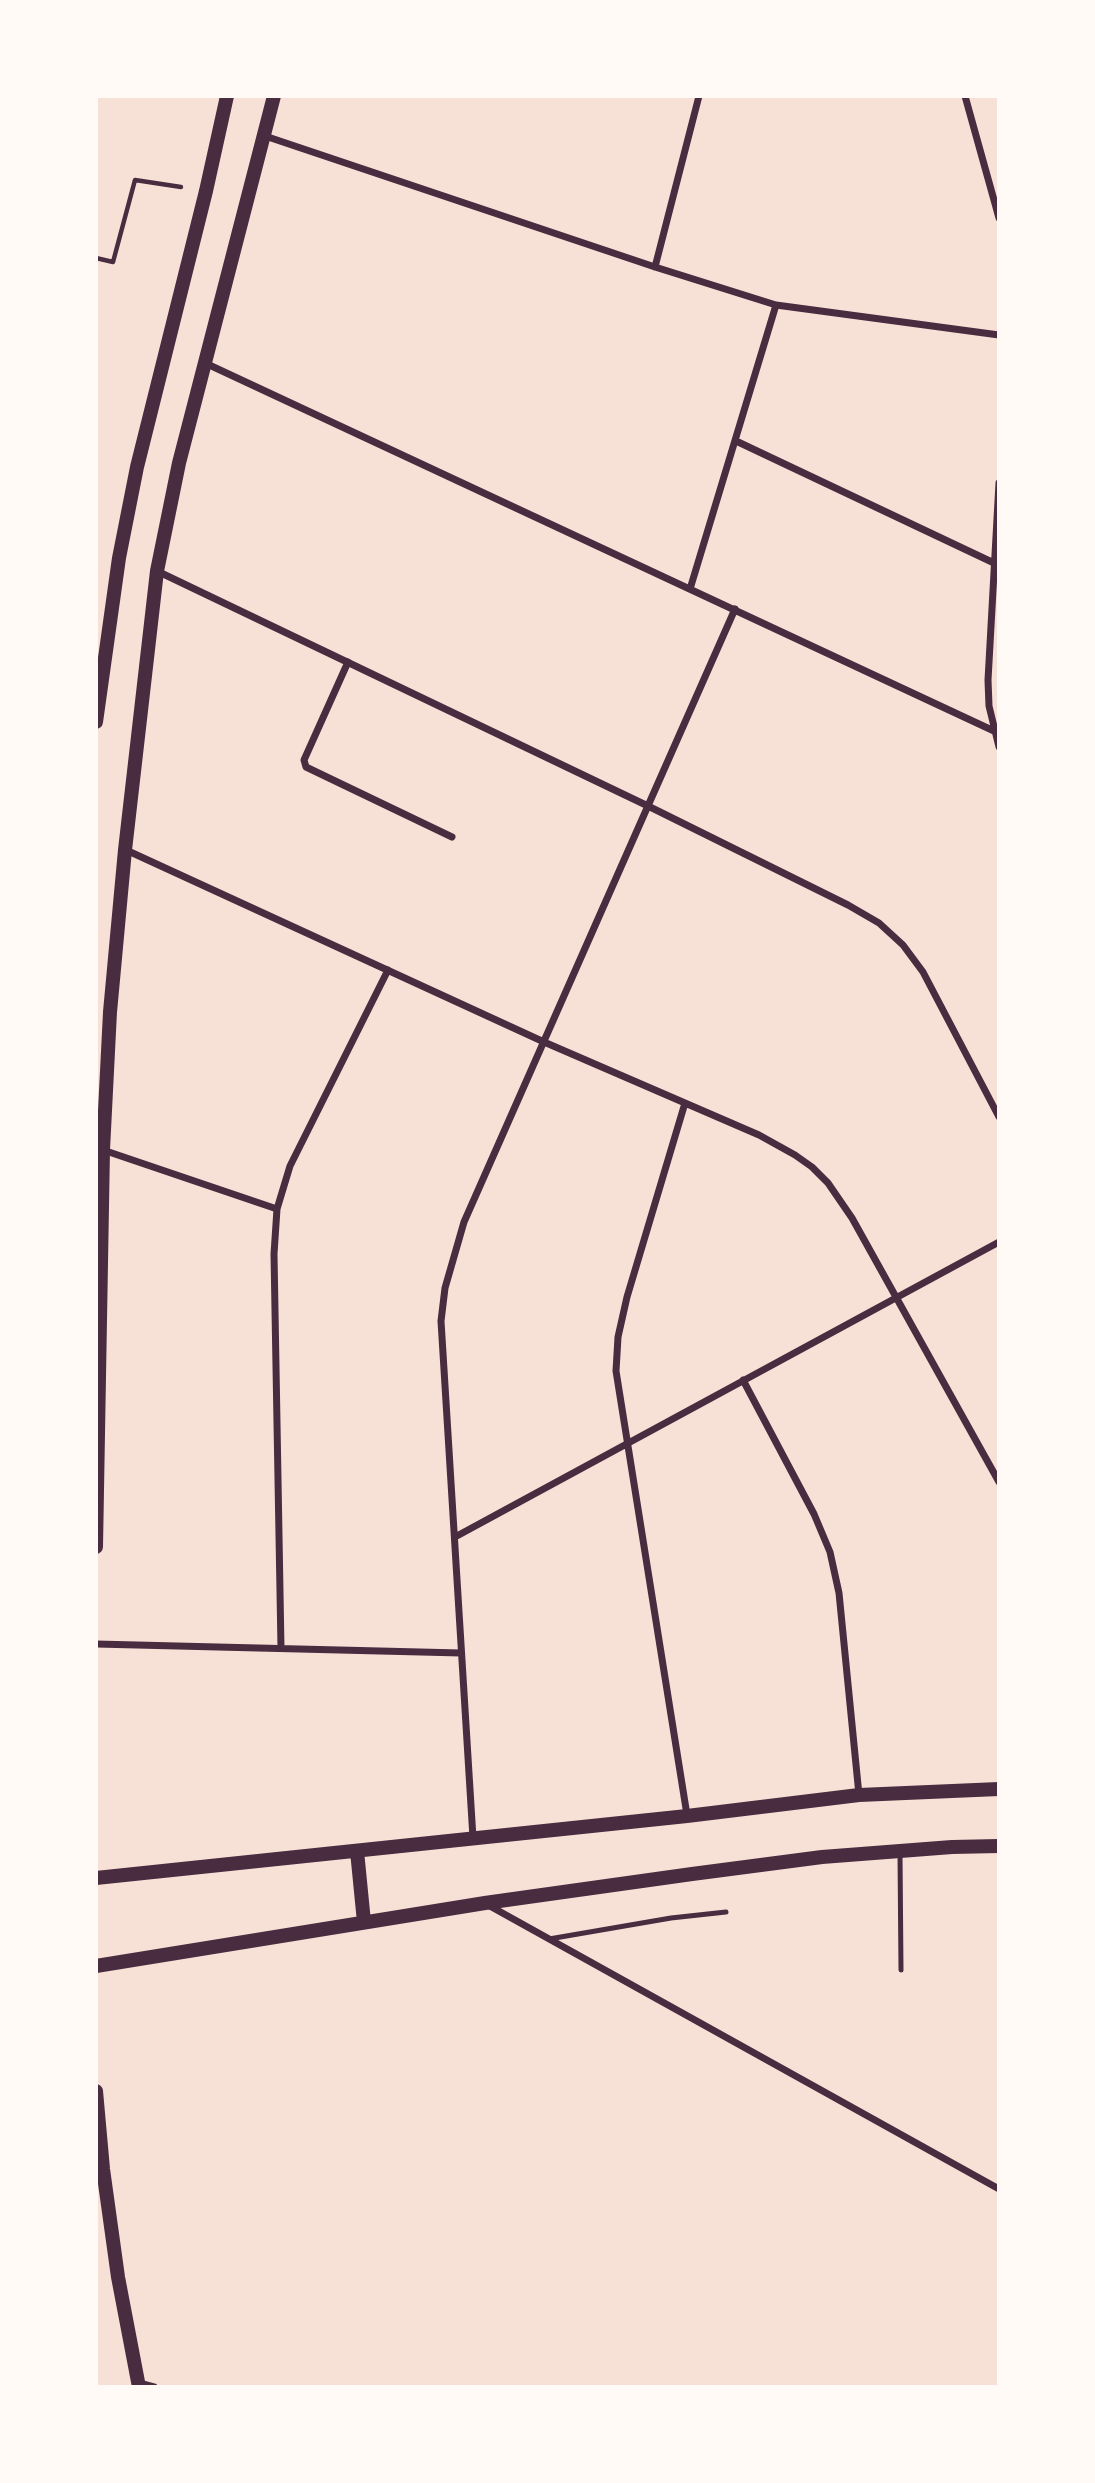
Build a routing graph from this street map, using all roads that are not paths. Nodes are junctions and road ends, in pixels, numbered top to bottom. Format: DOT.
graph roads {
  1 [pos="227,96"];
  2 [pos="274,96"];
  3 [pos="699,96"];
  4 [pos="965,96"];
  5 [pos="265,136"];
  6 [pos="999,218"];
  7 [pos="655,267"];
  8 [pos="776,305"];
  9 [pos="999,335"];
  10 [pos="205,363"];
  11 [pos="736,440"];
  12 [pos="999,483"];
  13 [pos="995,563"];
  14 [pos="157,571"];
  15 [pos="690,589"];
  16 [pos="735,609"];
  17 [pos="348,662"];
  18 [pos="96,722"];
  19 [pos="994,731"];
  20 [pos="999,747"];
  21 [pos="648,806"];
  22 [pos="452,837"];
  23 [pos="125,850"];
  24 [pos="388,970"];
  25 [pos="544,1042"];
  26 [pos="685,1103"];
  27 [pos="999,1117"];
  28 [pos="103,1150"];
  29 [pos="277,1209"];
  30 [pos="999,1242"];
  31 [pos="895,1298"];
  32 [pos="743,1380"];
  33 [pos="627,1445"];
  34 [pos="999,1482"];
  35 [pos="454,1537"];
  36 [pos="96,1547"];
  37 [pos="96,1644"];
  38 [pos="281,1648"];
  39 [pos="461,1653"];
  40 [pos="999,1789"];
  41 [pos="859,1796"];
  42 [pos="687,1816"];
  43 [pos="473,1838"];
  44 [pos="999,1846"];
  45 [pos="357,1851"];
  46 [pos="900,1851"];
  47 [pos="96,1878"];
  48 [pos="485,1903"];
  49 [pos="726,1912"];
  50 [pos="364,1923"];
  51 [pos="549,1939"];
  52 [pos="96,1966"];
  53 [pos="901,1970"];
  54 [pos="96,2091"];
  55 [pos="999,2189"];
  56 [pos="139,2385"];
  57 [pos="154,2387"];
  1 -- 18 [label="main road"];
  2 -- 5 [label="main road"];
  3 -- 7 [label="street"];
  4 -- 6 [label="street"];
  5 -- 7 [label="street"];
  5 -- 10 [label="main road"];
  7 -- 8 [label="street"];
  8 -- 9 [label="street"];
  8 -- 11 [label="street"];
  10 -- 14 [label="main road"];
  10 -- 15 [label="street"];
  11 -- 13 [label="street"];
  11 -- 15 [label="street"];
  12 -- 13 [label="street"];
  13 -- 19 [label="street"];
  14 -- 17 [label="street"];
  14 -- 23 [label="main road"];
  15 -- 16 [label="street"];
  16 -- 19 [label="street"];
  16 -- 21 [label="street"];
  17 -- 21 [label="street"];
  17 -- 22 [label="street"];
  19 -- 20 [label="street"];
  21 -- 25 [label="street"];
  21 -- 27 [label="street"];
  23 -- 24 [label="street"];
  23 -- 28 [label="main road"];
  24 -- 25 [label="street"];
  24 -- 29 [label="street"];
  25 -- 26 [label="street"];
  25 -- 35 [label="street"];
  26 -- 31 [label="street"];
  26 -- 33 [label="street"];
  28 -- 29 [label="street"];
  28 -- 36 [label="main road"];
  29 -- 38 [label="street"];
  30 -- 31 [label="street"];
  31 -- 32 [label="street"];
  31 -- 34 [label="street"];
  32 -- 33 [label="street"];
  32 -- 41 [label="street"];
  33 -- 35 [label="street"];
  33 -- 42 [label="street"];
  35 -- 39 [label="street"];
  37 -- 38 [label="street"];
  38 -- 39 [label="street"];
  39 -- 43 [label="street"];
  40 -- 41 [label="main road"];
  41 -- 42 [label="main road"];
  42 -- 43 [label="main road"];
  43 -- 45 [label="main road"];
  44 -- 46 [label="main road"];
  45 -- 47 [label="main road"];
  45 -- 50 [label="main road"];
  46 -- 48 [label="main road"];
  46 -- 53 [label="lane"];
  48 -- 50 [label="main road"];
  48 -- 51 [label="street"];
  49 -- 51 [label="lane"];
  50 -- 52 [label="main road"];
  51 -- 55 [label="street"];
  54 -- 56 [label="main road"];
  56 -- 57 [label="street"];
}
